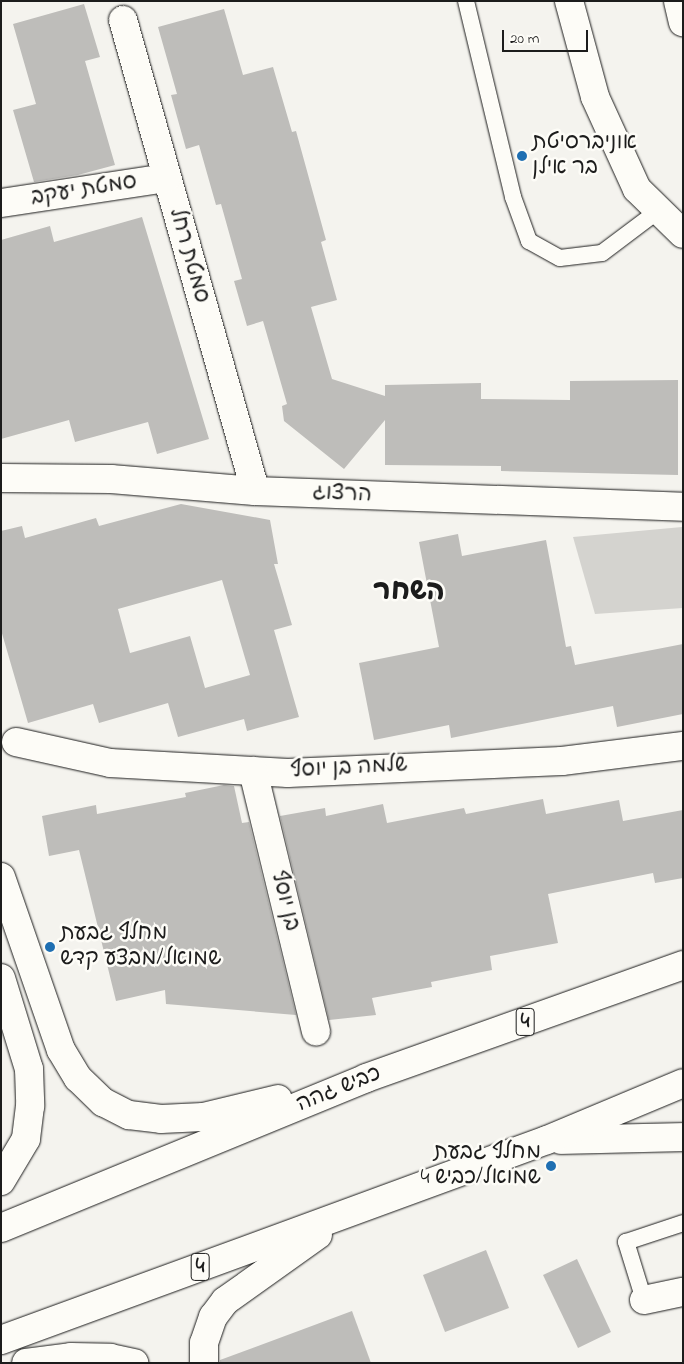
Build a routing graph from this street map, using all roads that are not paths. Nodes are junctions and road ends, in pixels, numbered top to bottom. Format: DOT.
graph roads {
  1 [pos="466,1"];
  2 [pos="569,1"];
  3 [pos="678,1"];
  4 [pos="123,20"];
  5 [pos="683,22"];
  6 [pos="166,178"];
  7 [pos="1,203"];
  8 [pos="658,211"];
  9 [pos="683,234"];
  10 [pos="1,478"];
  11 [pos="255,491"];
  12 [pos="683,507"];
  13 [pos="16,742"];
  14 [pos="683,746"];
  15 [pos="252,771"];
  16 [pos="1,877"];
  17 [pos="683,965"];
  18 [pos="1,978"];
  19 [pos="316,1032"];
  20 [pos="366,1078"];
  21 [pos="683,1083"];
  22 [pos="683,1137"];
  23 [pos="547,1140"];
  24 [pos="1,1181"];
  25 [pos="398,1194"];
  26 [pos="683,1223"];
  27 [pos="1,1228"];
  28 [pos="683,1292"];
  29 [pos="644,1300"];
  30 [pos="1,1340"];
  31 [pos="26,1363"];
  32 [pos="134,1363"];
  33 [pos="204,1363"];
  1 -- 8 [label="lane"];
  2 -- 8 [label="main road"];
  3 -- 5 [label="main road"];
  4 -- 6 [label="main road, סמטת רחל"];
  6 -- 7 [label="main road, סמטת יעקב"];
  6 -- 11 [label="main road, סמטת רחל"];
  8 -- 9 [label="main road"];
  10 -- 11 [label="main road, הרצוג"];
  11 -- 12 [label="main road, הרצוג"];
  13 -- 15 [label="main road, שלמה בן יוסף"];
  14 -- 15 [label="main road, שלמה בן יוסף"];
  15 -- 19 [label="main road, בן יוסף"];
  16 -- 20 [label="main road"];
  17 -- 20 [label="main road, כביש גהה / 4"];
  18 -- 24 [label="main road"];
  20 -- 27 [label="main road, כביש גהה / 4"];
  21 -- 23 [label="main road, 4"];
  22 -- 23 [label="main road"];
  23 -- 25 [label="main road, 4"];
  25 -- 30 [label="main road, 4"];
  25 -- 33 [label="main road"];
  26 -- 29 [label="lane"];
  28 -- 29 [label="main road"];
  31 -- 32 [label="main road"];
}
